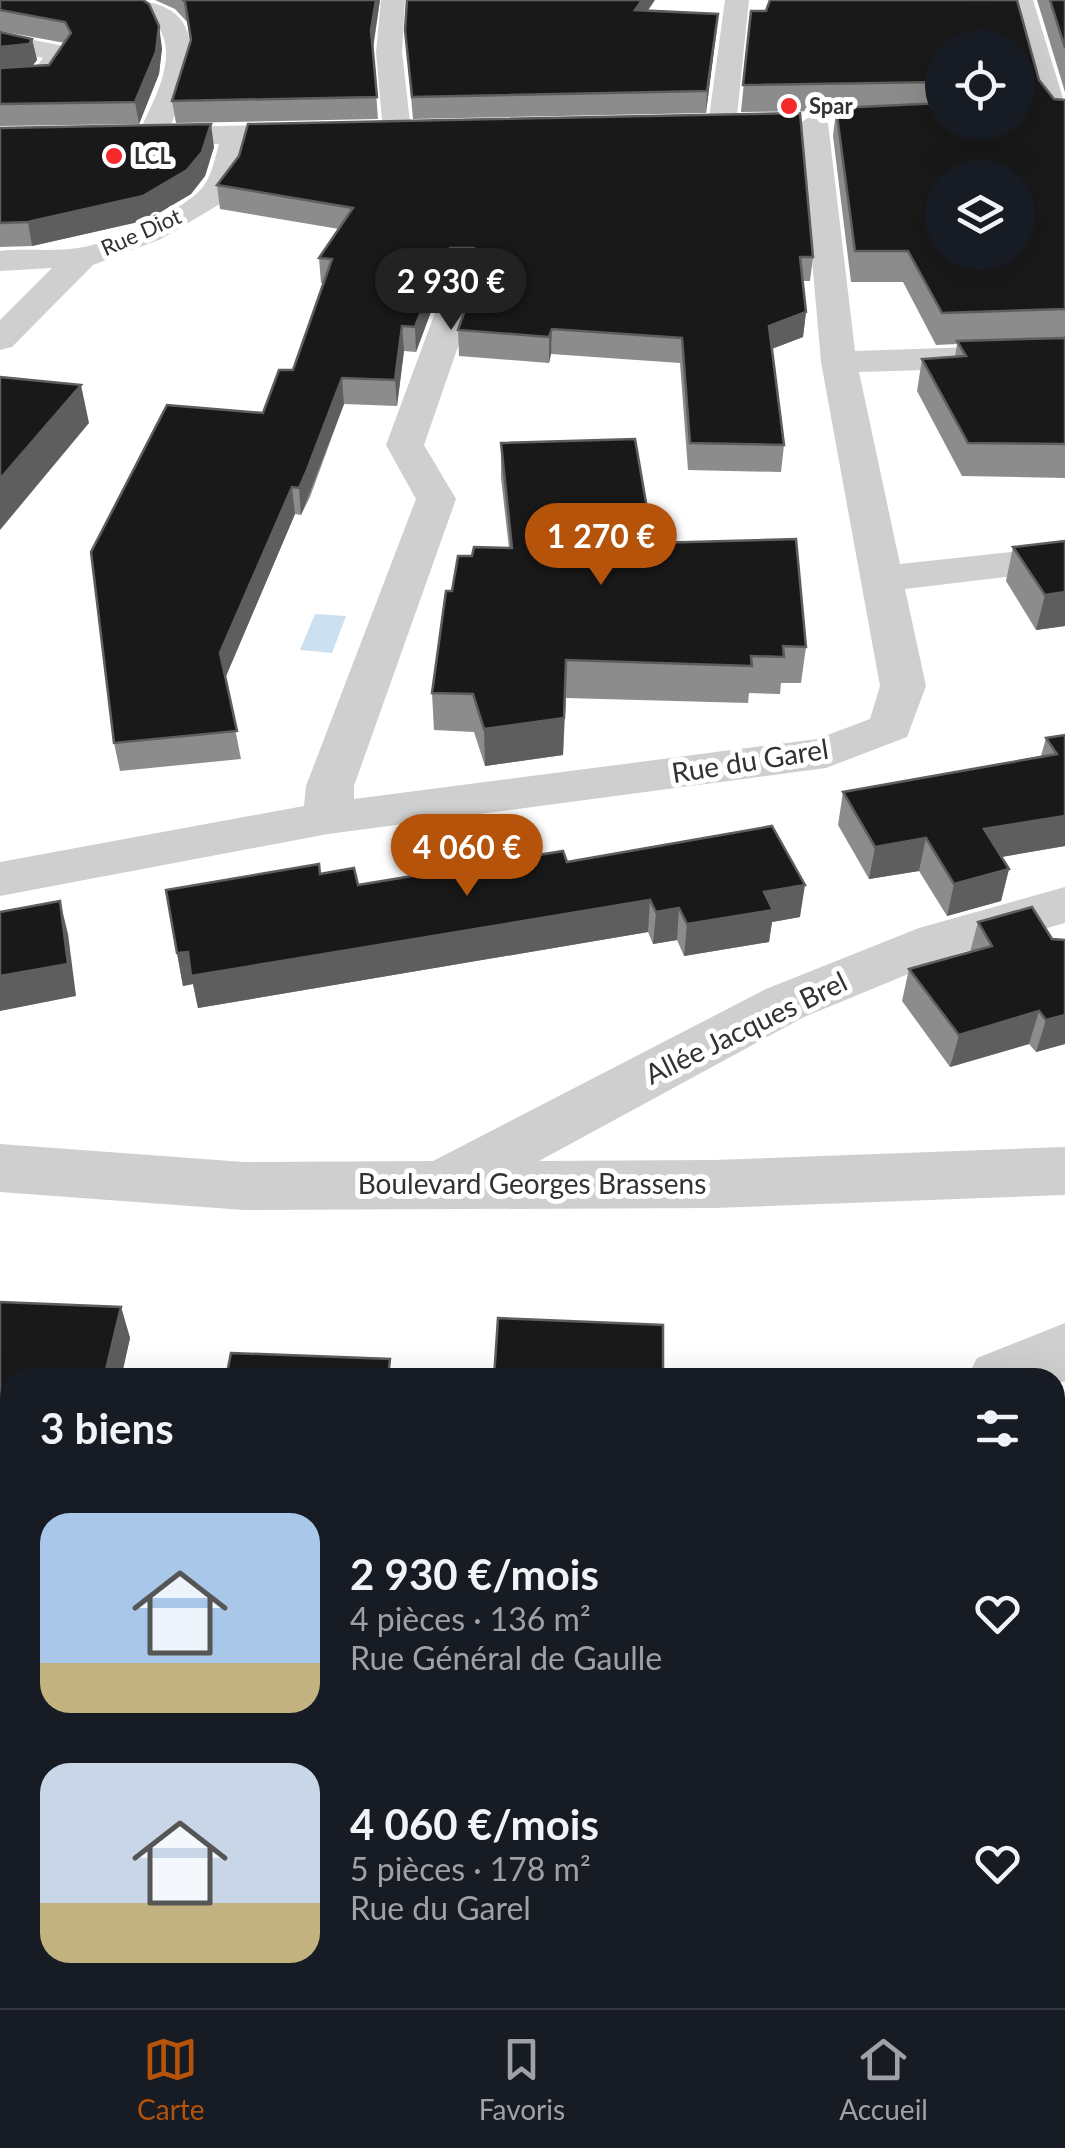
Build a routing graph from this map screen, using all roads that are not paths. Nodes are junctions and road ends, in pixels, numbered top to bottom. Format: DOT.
graph roads {
  1 [pos="136,0"];
  2 [pos="393,0"];
  3 [pos="737,0"];
  4 [pos="1021,0"];
  5 [pos="0,41"];
  6 [pos="0,80"];
  7 [pos="1053,120"];
  8 [pos="722,125"];
  9 [pos="685,126"];
  10 [pos="235,134"];
  11 [pos="152,136"];
  12 [pos="0,139"];
  13 [pos="82,257"];
  14 [pos="0,260"];
  15 [pos="463,282"];
  16 [pos="0,340"];
  17 [pos="1065,355"];
  18 [pos="838,362"];
  19 [pos="1065,558"];
  20 [pos="882,579"];
  21 [pos="328,818"];
  22 [pos="0,879"];
  23 [pos="1065,905"];
  24 [pos="0,1168"];
  25 [pos="1065,1170"];
  26 [pos="440,1185"];
  27 [pos="1065,1351"];
  28 [pos="1024,1368"];
  1 -- 11 [label="street"];
  2 -- 10 [label="street"];
  3 -- 8 [label="street"];
  4 -- 7 [label="street"];
  5 -- 6 [label="street"];
  8 -- 9 [label="street"];
  8 -- 18 [label="street, Rue du Garel"];
  10 -- 11 [label="street"];
  10 -- 13 [label="street, Rue Diot"];
  11 -- 12 [label="street"];
  13 -- 14 [label="street, Rue Diot"];
  13 -- 16 [label="street"];
  15 -- 21 [label="street"];
  17 -- 18 [label="street"];
  18 -- 20 [label="street, Rue du Garel"];
  19 -- 20 [label="street"];
  20 -- 21 [label="street, Rue du Garel"];
  21 -- 22 [label="street, Rue du Garel"];
  23 -- 26 [label="street, Allée Jacques Brel"];
  24 -- 26 [label="street, Boulevard Georges Brassens"];
  25 -- 26 [label="street, Boulevard Georges Brassens"];
  27 -- 28 [label="street"];
}
